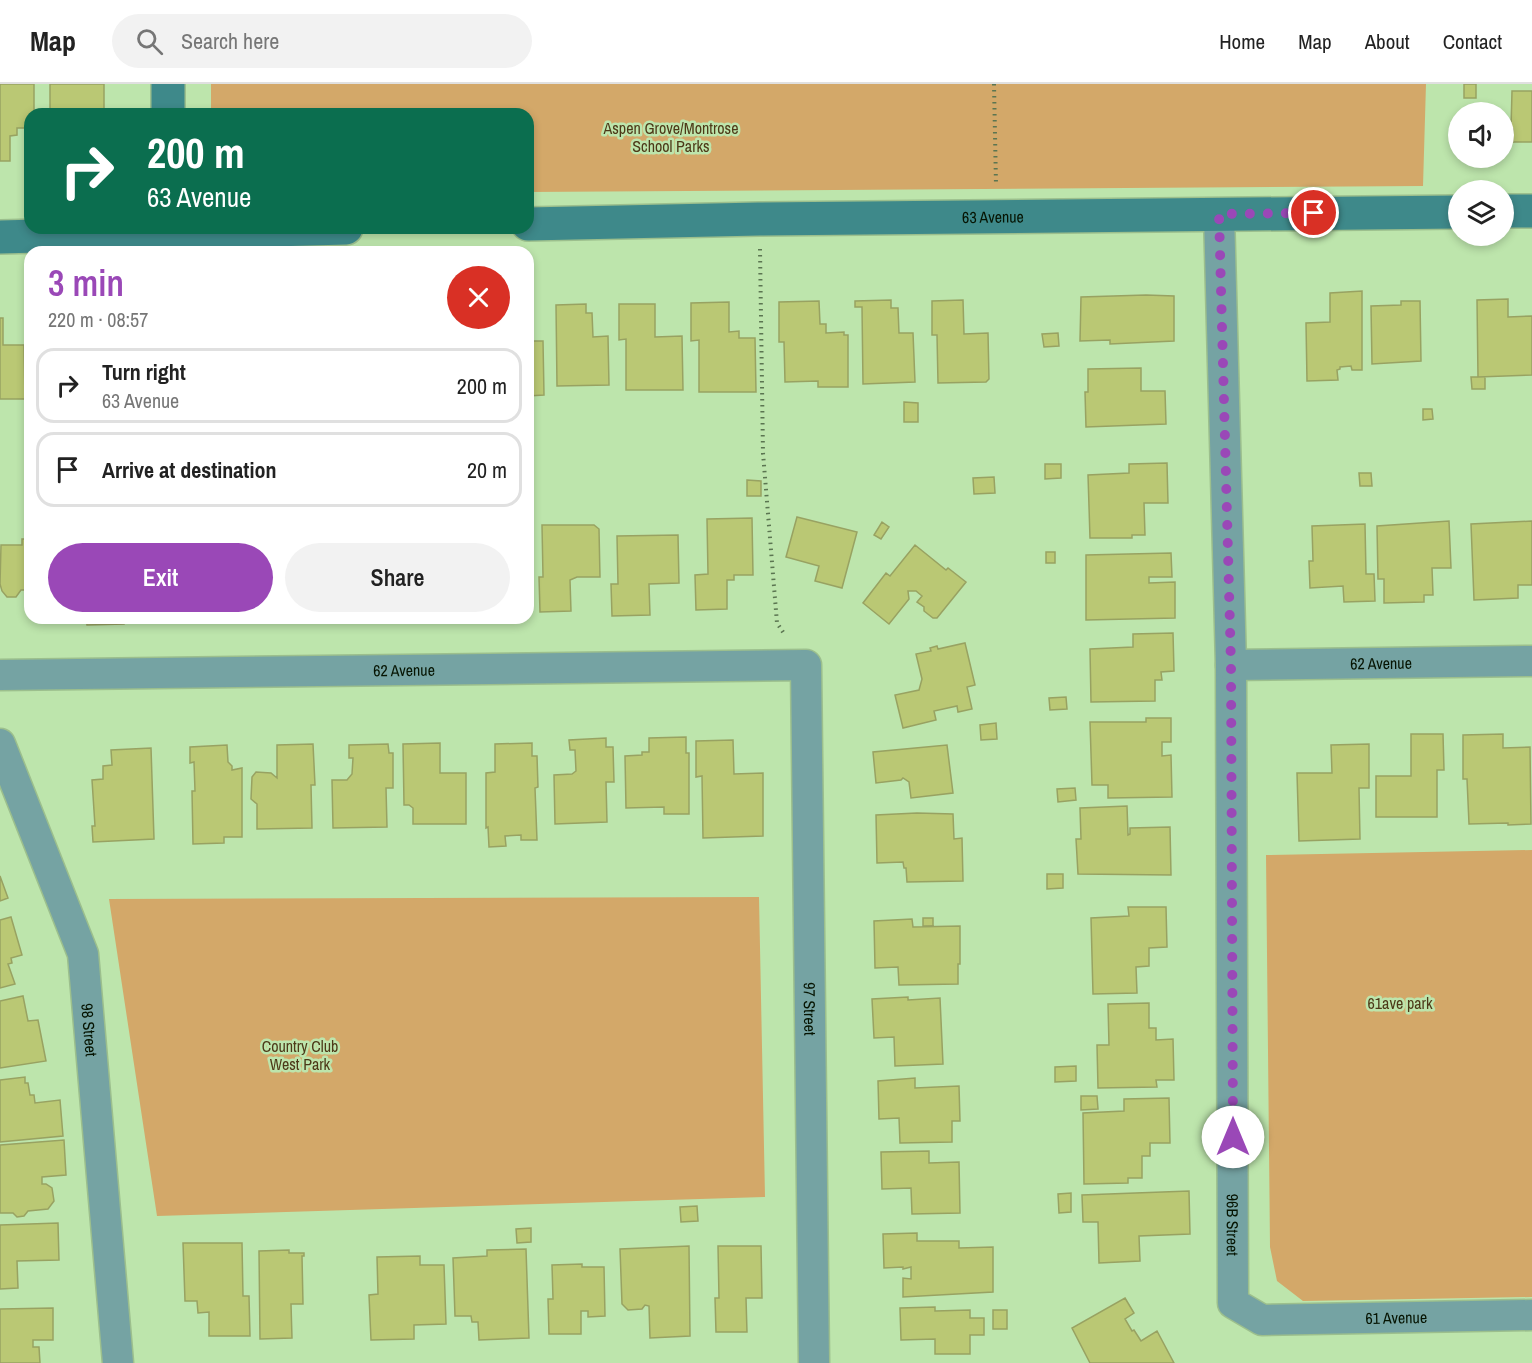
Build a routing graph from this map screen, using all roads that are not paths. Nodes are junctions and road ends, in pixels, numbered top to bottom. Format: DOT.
graph roads {
  1 [pos="168,84"];
  2 [pos="168,108"];
  3 [pos="1532,211"];
  4 [pos="1448,212"];
  5 [pos="1514,212"];
  6 [pos="1219,214"];
  7 [pos="534,224"];
  8 [pos="73,234"];
  9 [pos="0,237"];
  10 [pos="1532,661"];
  11 [pos="806,665"];
  12 [pos="1231,665"];
  13 [pos="0,675"];
  14 [pos="0,744"];
  15 [pos="1532,1315"];
  16 [pos="1262,1320"];
  17 [pos="814,1358"];
  18 [pos="118,1363"];
  1 -- 2 [label="street"];
  3 -- 5 [label="street"];
  4 -- 6 [label="street, 63 Avenue"];
  6 -- 7 [label="street, 63 Avenue"];
  6 -- 12 [label="street, 96B Street"];
  8 -- 9 [label="street"];
  10 -- 12 [label="street, 62 Avenue"];
  11 -- 13 [label="street, 62 Avenue"];
  11 -- 17 [label="street, 97 Street"];
  12 -- 16 [label="street, 96B Street"];
  14 -- 18 [label="street, 98 Street"];
  15 -- 16 [label="street, 61 Avenue"];
}
